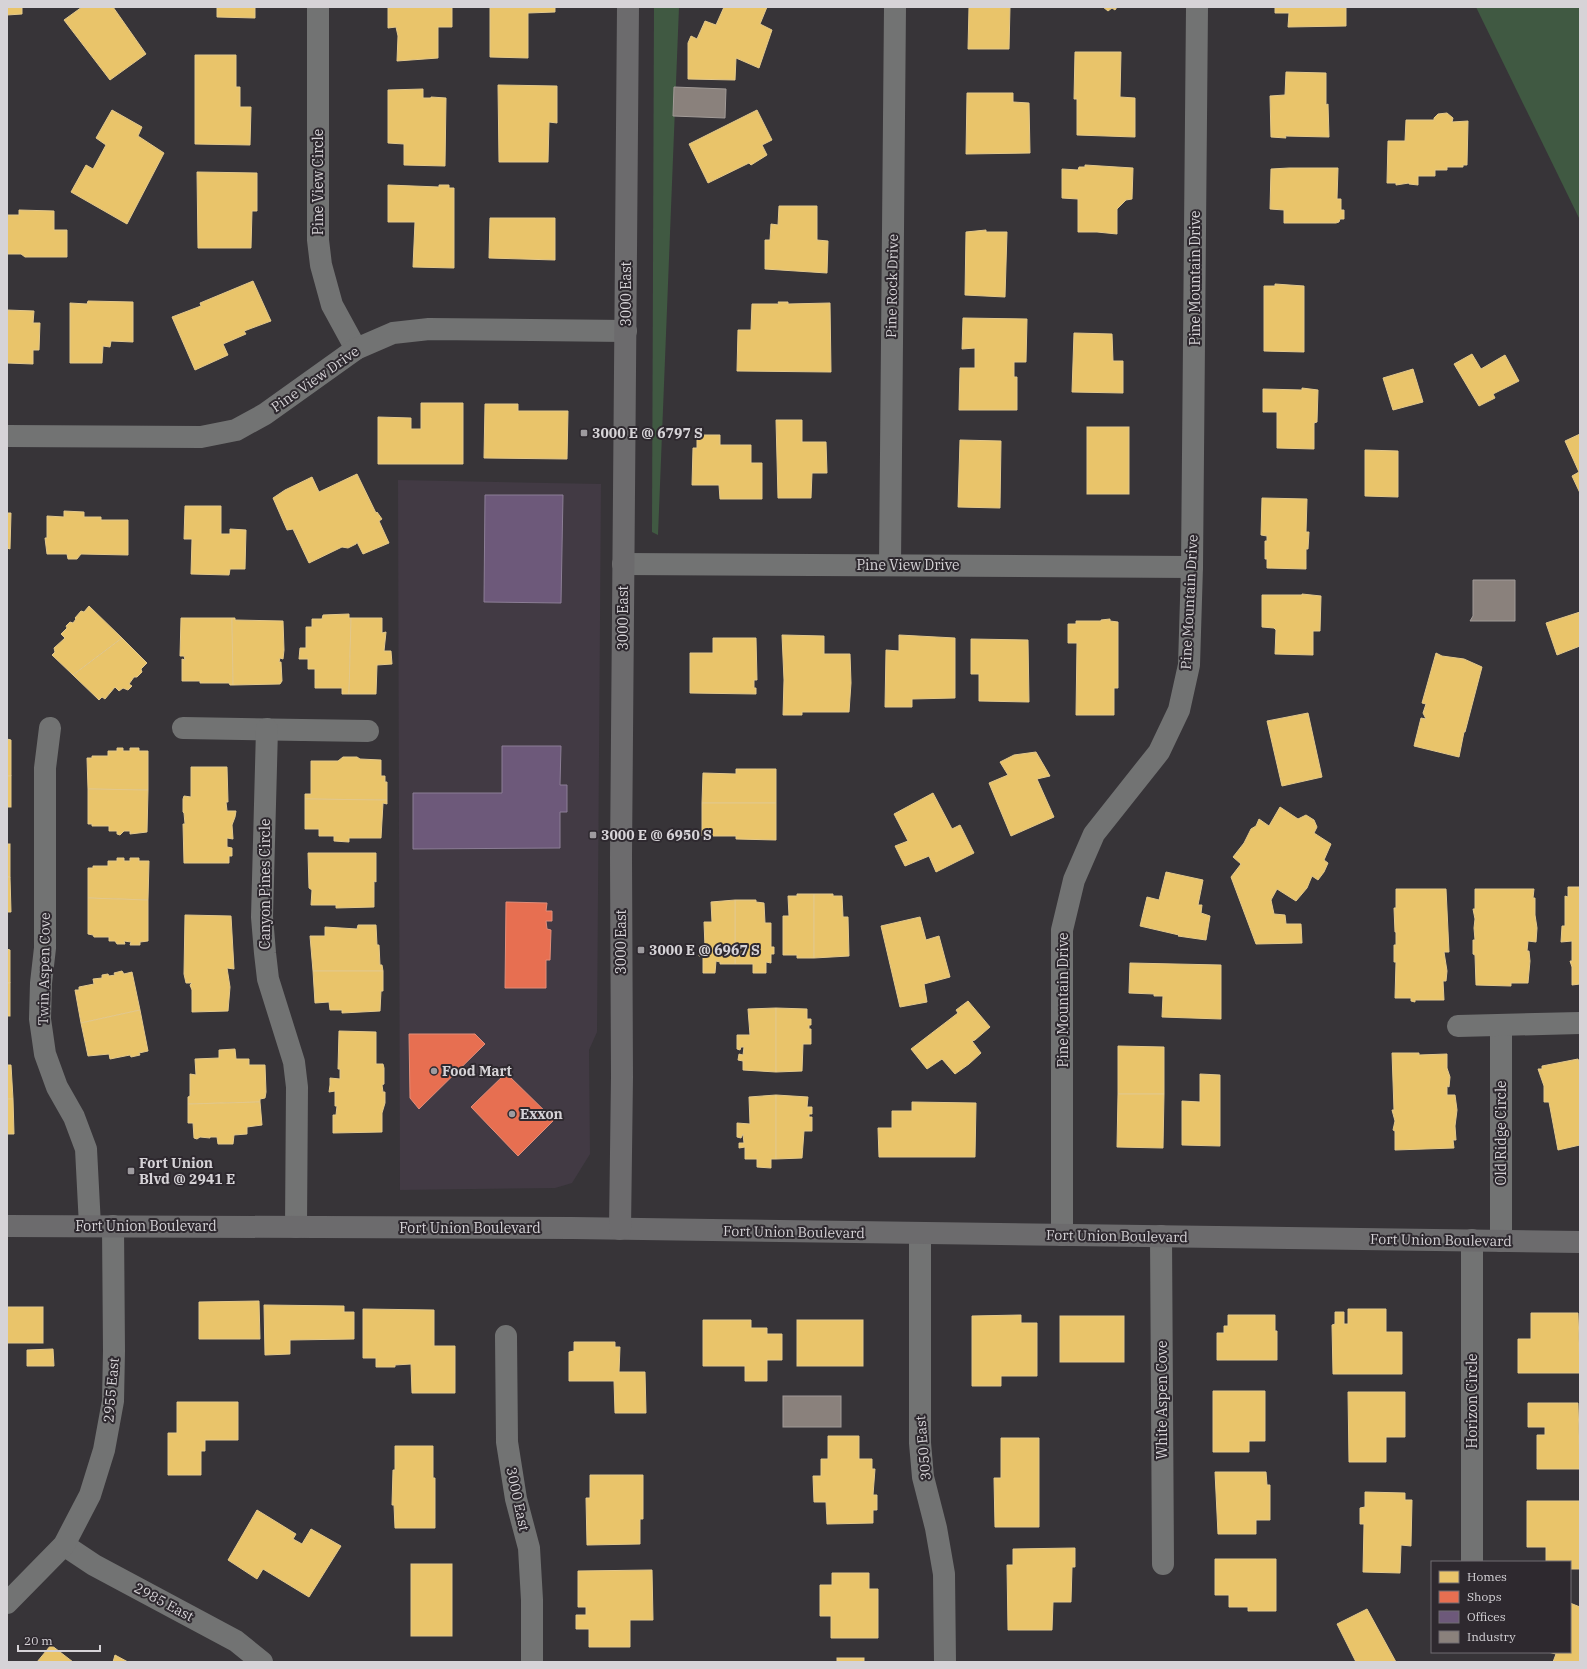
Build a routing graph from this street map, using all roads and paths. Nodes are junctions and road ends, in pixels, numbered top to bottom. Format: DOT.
graph roads {
  1 [pos="318,7"];
  2 [pos="628,7"];
  3 [pos="895,7"];
  4 [pos="1197,7"];
  5 [pos="626,331"];
  6 [pos="356,349"];
  7 [pos="7,436"];
  8 [pos="623,564"];
  9 [pos="890,565"];
  10 [pos="1192,567"];
  11 [pos="50,728"];
  12 [pos="183,728"];
  13 [pos="267,729"];
  14 [pos="368,731"];
  15 [pos="1580,1023"];
  16 [pos="1501,1025"];
  17 [pos="1458,1026"];
  18 [pos="7,1226"];
  19 [pos="90,1226"];
  20 [pos="113,1226"];
  21 [pos="296,1227"];
  22 [pos="620,1229"];
  23 [pos="920,1233"];
  24 [pos="1062,1235"];
  25 [pos="1161,1236"];
  26 [pos="1472,1240"];
  27 [pos="1501,1241"];
  28 [pos="1580,1242"];
  29 [pos="506,1336"];
  30 [pos="64,1545"];
  31 [pos="1472,1561"];
  32 [pos="1163,1564"];
  33 [pos="7,1603"];
  34 [pos="262,1662"];
  35 [pos="532,1662"];
  36 [pos="945,1662"];
  1 -- 6 [label="street, Pine View Circle"];
  2 -- 5 [label="main road, 3000 East"];
  3 -- 9 [label="street, Pine Rock Drive"];
  4 -- 10 [label="street, Pine Mountain Drive"];
  5 -- 6 [label="street, Pine View Drive"];
  5 -- 8 [label="main road, 3000 East"];
  6 -- 7 [label="street, Pine View Drive"];
  8 -- 9 [label="street, Pine View Drive"];
  8 -- 22 [label="main road, 3000 East"];
  9 -- 10 [label="street, Pine View Drive"];
  10 -- 24 [label="street, Pine Mountain Drive"];
  11 -- 19 [label="street, Twin Aspen Cove"];
  12 -- 13 [label="street"];
  13 -- 14 [label="street"];
  13 -- 21 [label="street, Canyon Pines Circle"];
  15 -- 16 [label="street"];
  16 -- 17 [label="street"];
  16 -- 27 [label="street, Old Ridge Circle"];
  18 -- 19 [label="main road, Fort Union Boulevard"];
  19 -- 20 [label="main road, Fort Union Boulevard"];
  20 -- 21 [label="main road, Fort Union Boulevard"];
  20 -- 30 [label="street, 2955 East"];
  21 -- 22 [label="main road, Fort Union Boulevard"];
  22 -- 23 [label="main road, Fort Union Boulevard"];
  23 -- 24 [label="main road, Fort Union Boulevard"];
  23 -- 36 [label="street, 3050 East"];
  24 -- 25 [label="main road, Fort Union Boulevard"];
  25 -- 26 [label="main road, Fort Union Boulevard"];
  25 -- 32 [label="street, White Aspen Cove"];
  26 -- 27 [label="main road, Fort Union Boulevard"];
  26 -- 31 [label="street, Horizon Circle"];
  27 -- 28 [label="main road, Fort Union Boulevard"];
  29 -- 35 [label="street, 3000 East"];
  30 -- 33 [label="street, 2955 East"];
  30 -- 34 [label="street, 2985 East"];
}
